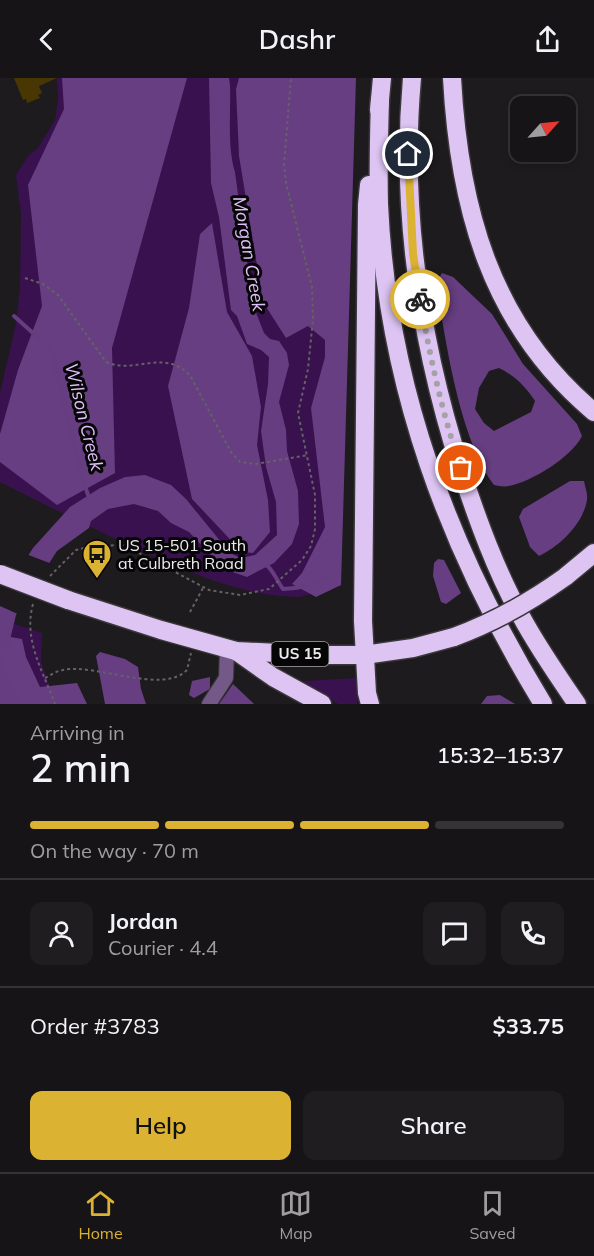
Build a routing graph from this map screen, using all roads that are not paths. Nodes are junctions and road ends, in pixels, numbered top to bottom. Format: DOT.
graph roads {
  1 [pos="382,78"];
  2 [pos="412,78"];
  3 [pos="452,78"];
  4 [pos="380,99"];
  5 [pos="594,412"];
  6 [pos="594,553"];
  7 [pos="0,574"];
  8 [pos="232,650"];
  9 [pos="364,655"];
  10 [pos="209,704"];
  11 [pos="322,704"];
  12 [pos="370,704"];
  13 [pos="543,704"];
  14 [pos="577,704"];
  1 -- 4 [label="highway"];
  2 -- 14 [label="highway"];
  3 -- 5 [label="highway"];
  4 -- 9 [label="highway"];
  4 -- 13 [label="highway"];
  6 -- 9 [label="highway, US 15, bridge"];
  7 -- 8 [label="highway, US 15, bridge"];
  8 -- 9 [label="highway, US 15"];
  8 -- 10 [label="lane"];
  8 -- 11 [label="highway, US 15"];
  9 -- 12 [label="highway"];
}
